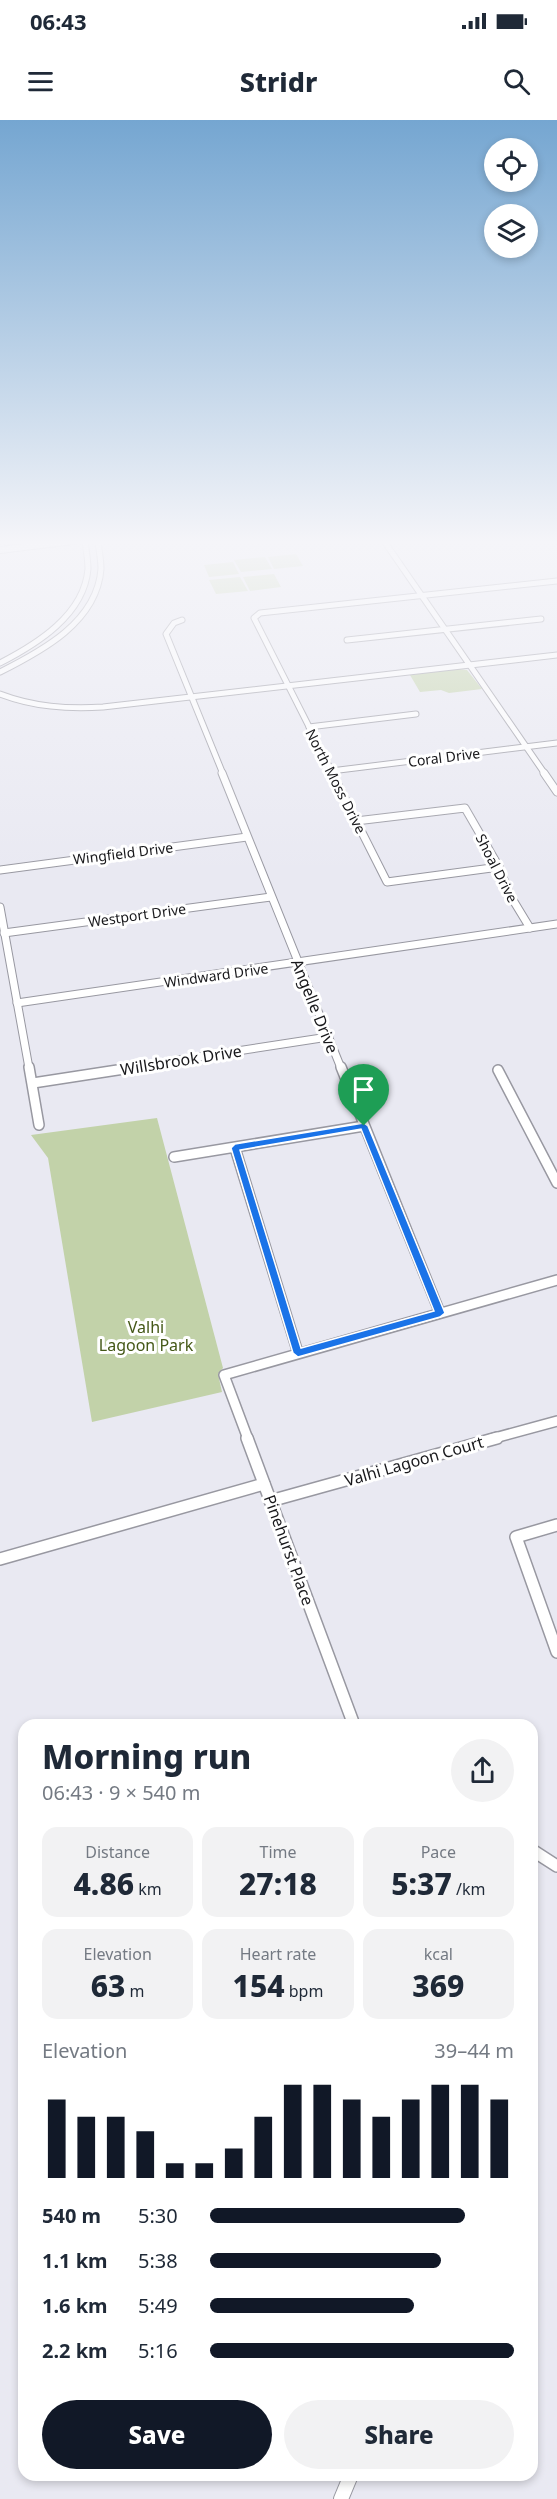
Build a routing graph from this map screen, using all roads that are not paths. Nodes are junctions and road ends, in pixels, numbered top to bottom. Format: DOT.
graph roads {
  1 [pos="17,652"];
  2 [pos="36,652"];
  3 [pos="173,652"];
  4 [pos="271,652"];
  5 [pos="462,652"];
  6 [pos="557,655"];
  7 [pos="0,663"];
  8 [pos="471,666"];
  9 [pos="0,672"];
  10 [pos="288,687"];
  11 [pos="0,694"];
  12 [pos="191,698"];
  13 [pos="416,714"];
  14 [pos="309,727"];
  15 [pos="557,743"];
  16 [pos="526,747"];
  17 [pos="331,771"];
  18 [pos="557,792"];
  19 [pos="356,821"];
  20 [pos="247,837"];
  21 [pos="499,867"];
  22 [pos="0,870"];
  23 [pos="271,897"];
  24 [pos="0,907"];
  25 [pos="557,924"];
  26 [pos="530,928"];
  27 [pos="4,933"];
  28 [pos="298,963"];
  29 [pos="17,1003"];
  30 [pos="328,1037"];
  31 [pos="498,1070"];
  32 [pos="33,1083"];
  33 [pos="39,1125"];
  34 [pos="364,1126"];
  35 [pos="235,1148"];
  36 [pos="174,1157"];
  37 [pos="557,1159"];
  38 [pos="546,1161"];
  39 [pos="557,1183"];
  40 [pos="557,1280"];
  41 [pos="440,1313"];
  42 [pos="298,1353"];
  43 [pos="557,1421"];
  44 [pos="264,1484"];
  45 [pos="270,1502"];
  46 [pos="557,1525"];
  47 [pos="0,1559"];
  48 [pos="557,1652"];
  49 [pos="352,1719"];
  50 [pos="538,1854"];
  51 [pos="557,1865"];
  52 [pos="348,2481"];
  53 [pos="341,2499"];
  1 -- 7 [label="street"];
  2 -- 9 [label="street"];
  3 -- 12 [label="street, Angelle Drive"];
  4 -- 10 [label="street, North Moss Drive"];
  5 -- 8 [label="street"];
  6 -- 8 [label="street"];
  8 -- 10 [label="street"];
  8 -- 16 [label="street"];
  10 -- 12 [label="street"];
  10 -- 14 [label="street, North Moss Drive"];
  11 -- 12 [label="street"];
  12 -- 20 [label="street, Angelle Drive"];
  13 -- 14 [label="street"];
  14 -- 17 [label="street, North Moss Drive"];
  15 -- 16 [label="street, Coral Drive"];
  16 -- 17 [label="street, Coral Drive"];
  16 -- 18 [label="street"];
  17 -- 19 [label="street, North Moss Drive"];
  19 -- 21 [label="street, Shoal Drive"];
  19 -- 21 [label="street, North Moss Drive"];
  20 -- 22 [label="street, Wingfield Drive"];
  20 -- 23 [label="street, Angelle Drive"];
  21 -- 26 [label="street, Shoal Drive"];
  23 -- 27 [label="street, Westport Drive"];
  23 -- 28 [label="street, Angelle Drive"];
  24 -- 27 [label="street"];
  25 -- 26 [label="street, Windward Drive"];
  26 -- 28 [label="street, Windward Drive"];
  27 -- 29 [label="street"];
  28 -- 29 [label="street, Windward Drive"];
  28 -- 30 [label="street, Angelle Drive"];
  29 -- 32 [label="street"];
  30 -- 32 [label="street, Willsbrook Drive"];
  30 -- 34 [label="street, Angelle Drive"];
  31 -- 38 [label="street"];
  32 -- 33 [label="street"];
  34 -- 35 [label="street"];
  34 -- 41 [label="street, Angelle Drive"];
  35 -- 36 [label="street"];
  35 -- 42 [label="street"];
  37 -- 38 [label="street"];
  38 -- 39 [label="street"];
  40 -- 41 [label="street"];
  41 -- 42 [label="street"];
  42 -- 44 [label="street, Pinehurst Place"];
  43 -- 45 [label="street, Valhi Lagoon Court"];
  44 -- 45 [label="street, Pinehurst Place"];
  44 -- 47 [label="street"];
  45 -- 49 [label="street, Pinehurst Place"];
  46 -- 48 [label="street"];
  50 -- 51 [label="street"];
  52 -- 53 [label="street"];
}
